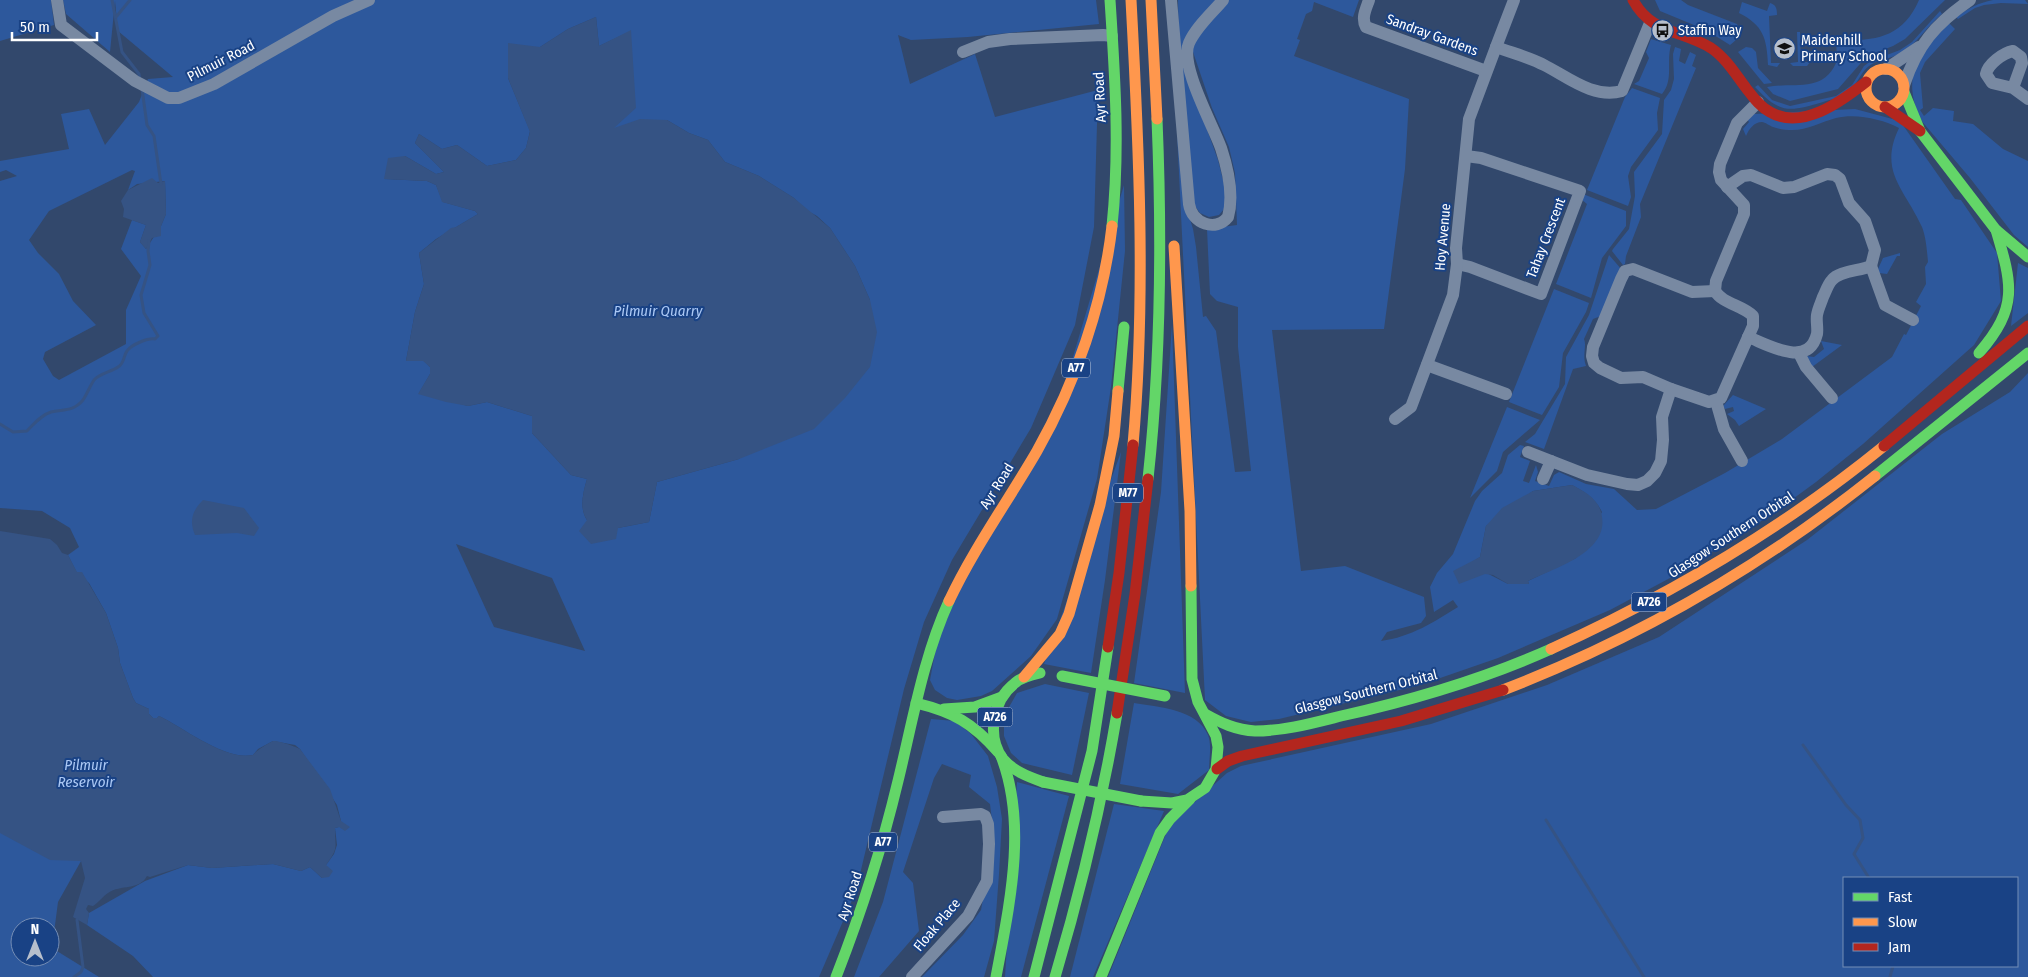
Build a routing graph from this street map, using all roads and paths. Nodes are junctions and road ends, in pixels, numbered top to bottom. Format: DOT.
graph roads {
  1 [pos="56,0"];
  2 [pos="369,0"];
  3 [pos="1110,0"];
  4 [pos="1121,0"];
  5 [pos="1131,0"];
  6 [pos="1151,0"];
  7 [pos="1171,0"];
  8 [pos="1223,0"];
  9 [pos="1369,0"];
  10 [pos="1514,0"];
  11 [pos="1633,0"];
  12 [pos="1970,0"];
  13 [pos="1650,23"];
  14 [pos="1112,36"];
  15 [pos="1921,45"];
  16 [pos="1496,47"];
  17 [pos="963,52"];
  18 [pos="1886,69"];
  19 [pos="1486,71"];
  20 [pos="1866,82"];
  21 [pos="2013,88"];
  22 [pos="1904,89"];
  23 [pos="2028,99"];
  24 [pos="1758,102"];
  25 [pos="1873,104"];
  26 [pos="1832,105"];
  27 [pos="1885,107"];
  28 [pos="1920,131"];
  29 [pos="1466,156"];
  30 [pos="1727,186"];
  31 [pos="1171,197"];
  32 [pos="1996,230"];
  33 [pos="1174,236"];
  34 [pos="1128,253"];
  35 [pos="2028,257"];
  36 [pos="1456,264"];
  37 [pos="1871,266"];
  38 [pos="1715,291"];
  39 [pos="1125,318"];
  40 [pos="1913,320"];
  41 [pos="2028,326"];
  42 [pos="1748,337"];
  43 [pos="2028,353"];
  44 [pos="1799,354"];
  45 [pos="1427,365"];
  46 [pos="1671,389"];
  47 [pos="1506,394"];
  48 [pos="1832,398"];
  49 [pos="1716,401"];
  50 [pos="1395,419"];
  51 [pos="1895,435"];
  52 [pos="1528,452"];
  53 [pos="1551,461"];
  54 [pos="1742,461"];
  55 [pos="1543,479"];
  56 [pos="1024,677"];
  57 [pos="1002,697"];
  58 [pos="916,704"];
  59 [pos="942,709"];
  60 [pos="1204,713"];
  61 [pos="1000,754"];
  62 [pos="1217,769"];
  63 [pos="1190,799"];
  64 [pos="943,817"];
  65 [pos="836,977"];
  66 [pos="912,977"];
  67 [pos="996,977"];
  68 [pos="1034,977"];
  69 [pos="1055,977"];
  70 [pos="1101,977"];
  1 -- 2 [label="street, Pilmuir Road"];
  3 -- 14 [label="main road, Ayr Road / A77"];
  4 -- 34 [label="main road"];
  5 -- 68 [label="main road, M77"];
  6 -- 31 [label="main road, M77"];
  6 -- 69 [label="main road, M77"];
  7 -- 8 [label="street"];
  9 -- 19 [label="street, Sandray Gardens"];
  10 -- 16 [label="street"];
  11 -- 13 [label="main road"];
  12 -- 15 [label="street"];
  13 -- 16 [label="street"];
  13 -- 24 [label="main road"];
  14 -- 17 [label="street"];
  14 -- 58 [label="main road, Ayr Road / A77"];
  15 -- 18 [label="street"];
  15 -- 22 [label="street"];
  16 -- 19 [label="street, Hoy Avenue"];
  18 -- 20 [label="main road"];
  18 -- 22 [label="main road"];
  19 -- 29 [label="street, Hoy Avenue"];
  20 -- 25 [label="main road"];
  20 -- 26 [label="main road"];
  21 -- 23 [label="street"];
  22 -- 27 [label="main road"];
  22 -- 28 [label="main road"];
  24 -- 26 [label="main road"];
  24 -- 30 [label="street"];
  25 -- 26 [label="main road"];
  25 -- 27 [label="main road"];
  27 -- 28 [label="main road"];
  28 -- 32 [label="main road"];
  29 -- 36 [label="street, Hoy Avenue"];
  29 -- 36 [label="street, Tahay Crescent"];
  30 -- 37 [label="street"];
  30 -- 38 [label="street"];
  32 -- 35 [label="main road"];
  32 -- 51 [label="main road"];
  33 -- 60 [label="main road"];
  36 -- 45 [label="street, Hoy Avenue"];
  37 -- 40 [label="street"];
  37 -- 44 [label="street"];
  38 -- 42 [label="street"];
  38 -- 46 [label="street"];
  39 -- 56 [label="main road, M77"];
  41 -- 51 [label="main road, Glasgow Southern Orbital / A726"];
  42 -- 44 [label="street"];
  42 -- 49 [label="street"];
  43 -- 62 [label="main road, A726"];
  44 -- 48 [label="street"];
  45 -- 47 [label="street"];
  45 -- 50 [label="street, Hoy Avenue"];
  46 -- 49 [label="street"];
  46 -- 53 [label="street"];
  49 -- 54 [label="street"];
  51 -- 60 [label="main road, Glasgow Southern Orbital / A726"];
  52 -- 53 [label="street"];
  53 -- 55 [label="street"];
  56 -- 57 [label="main road, A726"];
  56 -- 60 [label="main road, A726, bridge"];
  57 -- 59 [label="main road, A726"];
  57 -- 61 [label="main road, A726"];
  58 -- 59 [label="main road, A726"];
  58 -- 65 [label="main road, Ayr Road / A77"];
  59 -- 61 [label="main road, A726"];
  60 -- 62 [label="main road"];
  61 -- 63 [label="main road, A726, bridge"];
  61 -- 67 [label="main road"];
  62 -- 63 [label="main road, A726"];
  63 -- 70 [label="main road"];
  64 -- 66 [label="street, Floak Place"];
}
